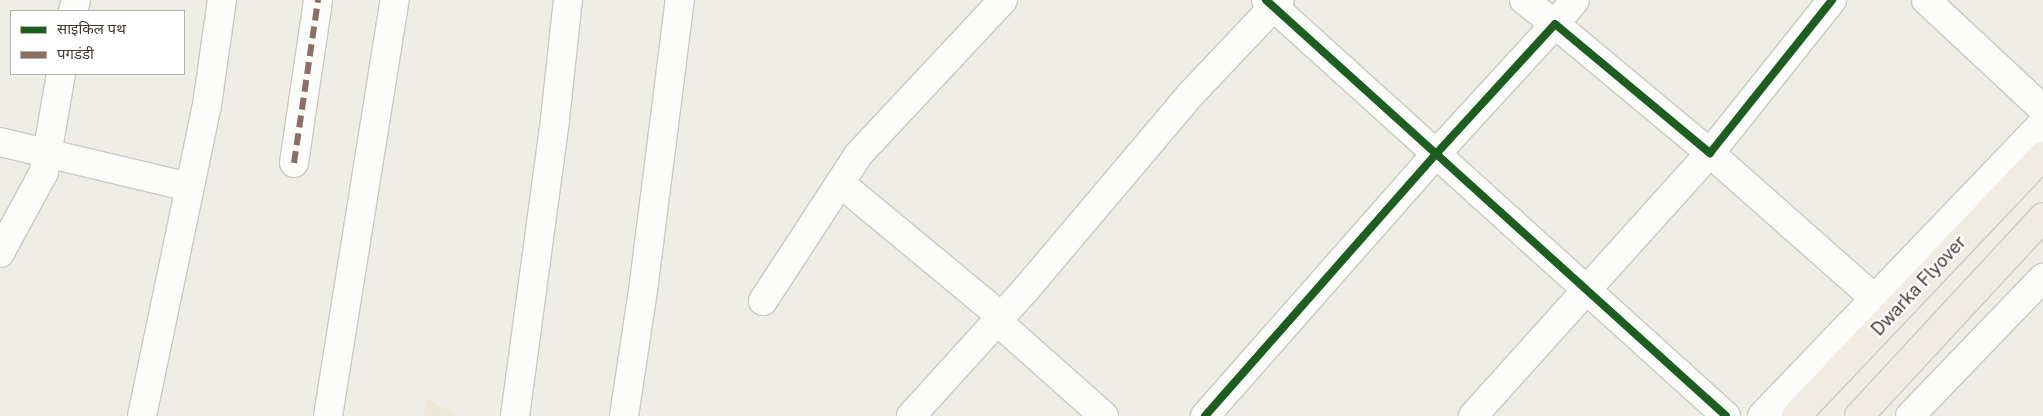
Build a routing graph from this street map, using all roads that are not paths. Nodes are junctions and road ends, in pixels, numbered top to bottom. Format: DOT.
graph roads {
  1 [pos="222,0"];
  2 [pos="318,0"];
  3 [pos="395,0"];
  4 [pos="568,0"];
  5 [pos="680,0"];
  6 [pos="1003,0"];
  7 [pos="1524,0"];
  8 [pos="1575,0"];
  9 [pos="1832,0"];
  10 [pos="1926,0"];
  11 [pos="1273,2"];
  12 [pos="1555,24"];
  13 [pos="62,75"];
  14 [pos="2043,108"];
  15 [pos="2043,123"];
  16 [pos="0,142"];
  17 [pos="46,153"];
  18 [pos="1710,153"];
  19 [pos="1436,154"];
  20 [pos="2043,156"];
  21 [pos="294,163"];
  22 [pos="840,183"];
  23 [pos="189,187"];
  24 [pos="2043,217"];
  25 [pos="0,253"];
  26 [pos="2043,278"];
  27 [pos="1585,289"];
  28 [pos="1874,299"];
  29 [pos="764,301"];
  30 [pos="999,318"];
  31 [pos="142,416"];
  32 [pos="328,416"];
  33 [pos="515,416"];
  34 [pos="624,416"];
  35 [pos="911,416"];
  36 [pos="1104,416"];
  37 [pos="1205,416"];
  38 [pos="1473,416"];
  39 [pos="1726,416"];
  40 [pos="1762,416"];
  41 [pos="1796,416"];
  42 [pos="1859,416"];
  43 [pos="1910,416"];
  1 -- 23 [label="street"];
  2 -- 21 [label="street"];
  3 -- 32 [label="street"];
  4 -- 33 [label="street"];
  5 -- 34 [label="street"];
  6 -- 22 [label="street"];
  7 -- 12 [label="street"];
  8 -- 12 [label="street"];
  9 -- 18 [label="street"];
  10 -- 14 [label="street"];
  11 -- 19 [label="street"];
  11 -- 30 [label="street"];
  12 -- 18 [label="street"];
  12 -- 19 [label="street"];
  13 -- 17 [label="street"];
  15 -- 28 [label="street"];
  16 -- 17 [label="street"];
  17 -- 23 [label="street"];
  17 -- 25 [label="street"];
  18 -- 27 [label="street"];
  18 -- 28 [label="street"];
  19 -- 27 [label="street"];
  19 -- 37 [label="street"];
  20 -- 41 [label="main road, Dwarka Flyover"];
  22 -- 29 [label="street"];
  22 -- 30 [label="street"];
  23 -- 31 [label="street"];
  24 -- 42 [label="main road"];
  26 -- 43 [label="street"];
  27 -- 38 [label="street"];
  27 -- 39 [label="street"];
  28 -- 40 [label="street"];
  30 -- 35 [label="street"];
  30 -- 36 [label="street"];
}
